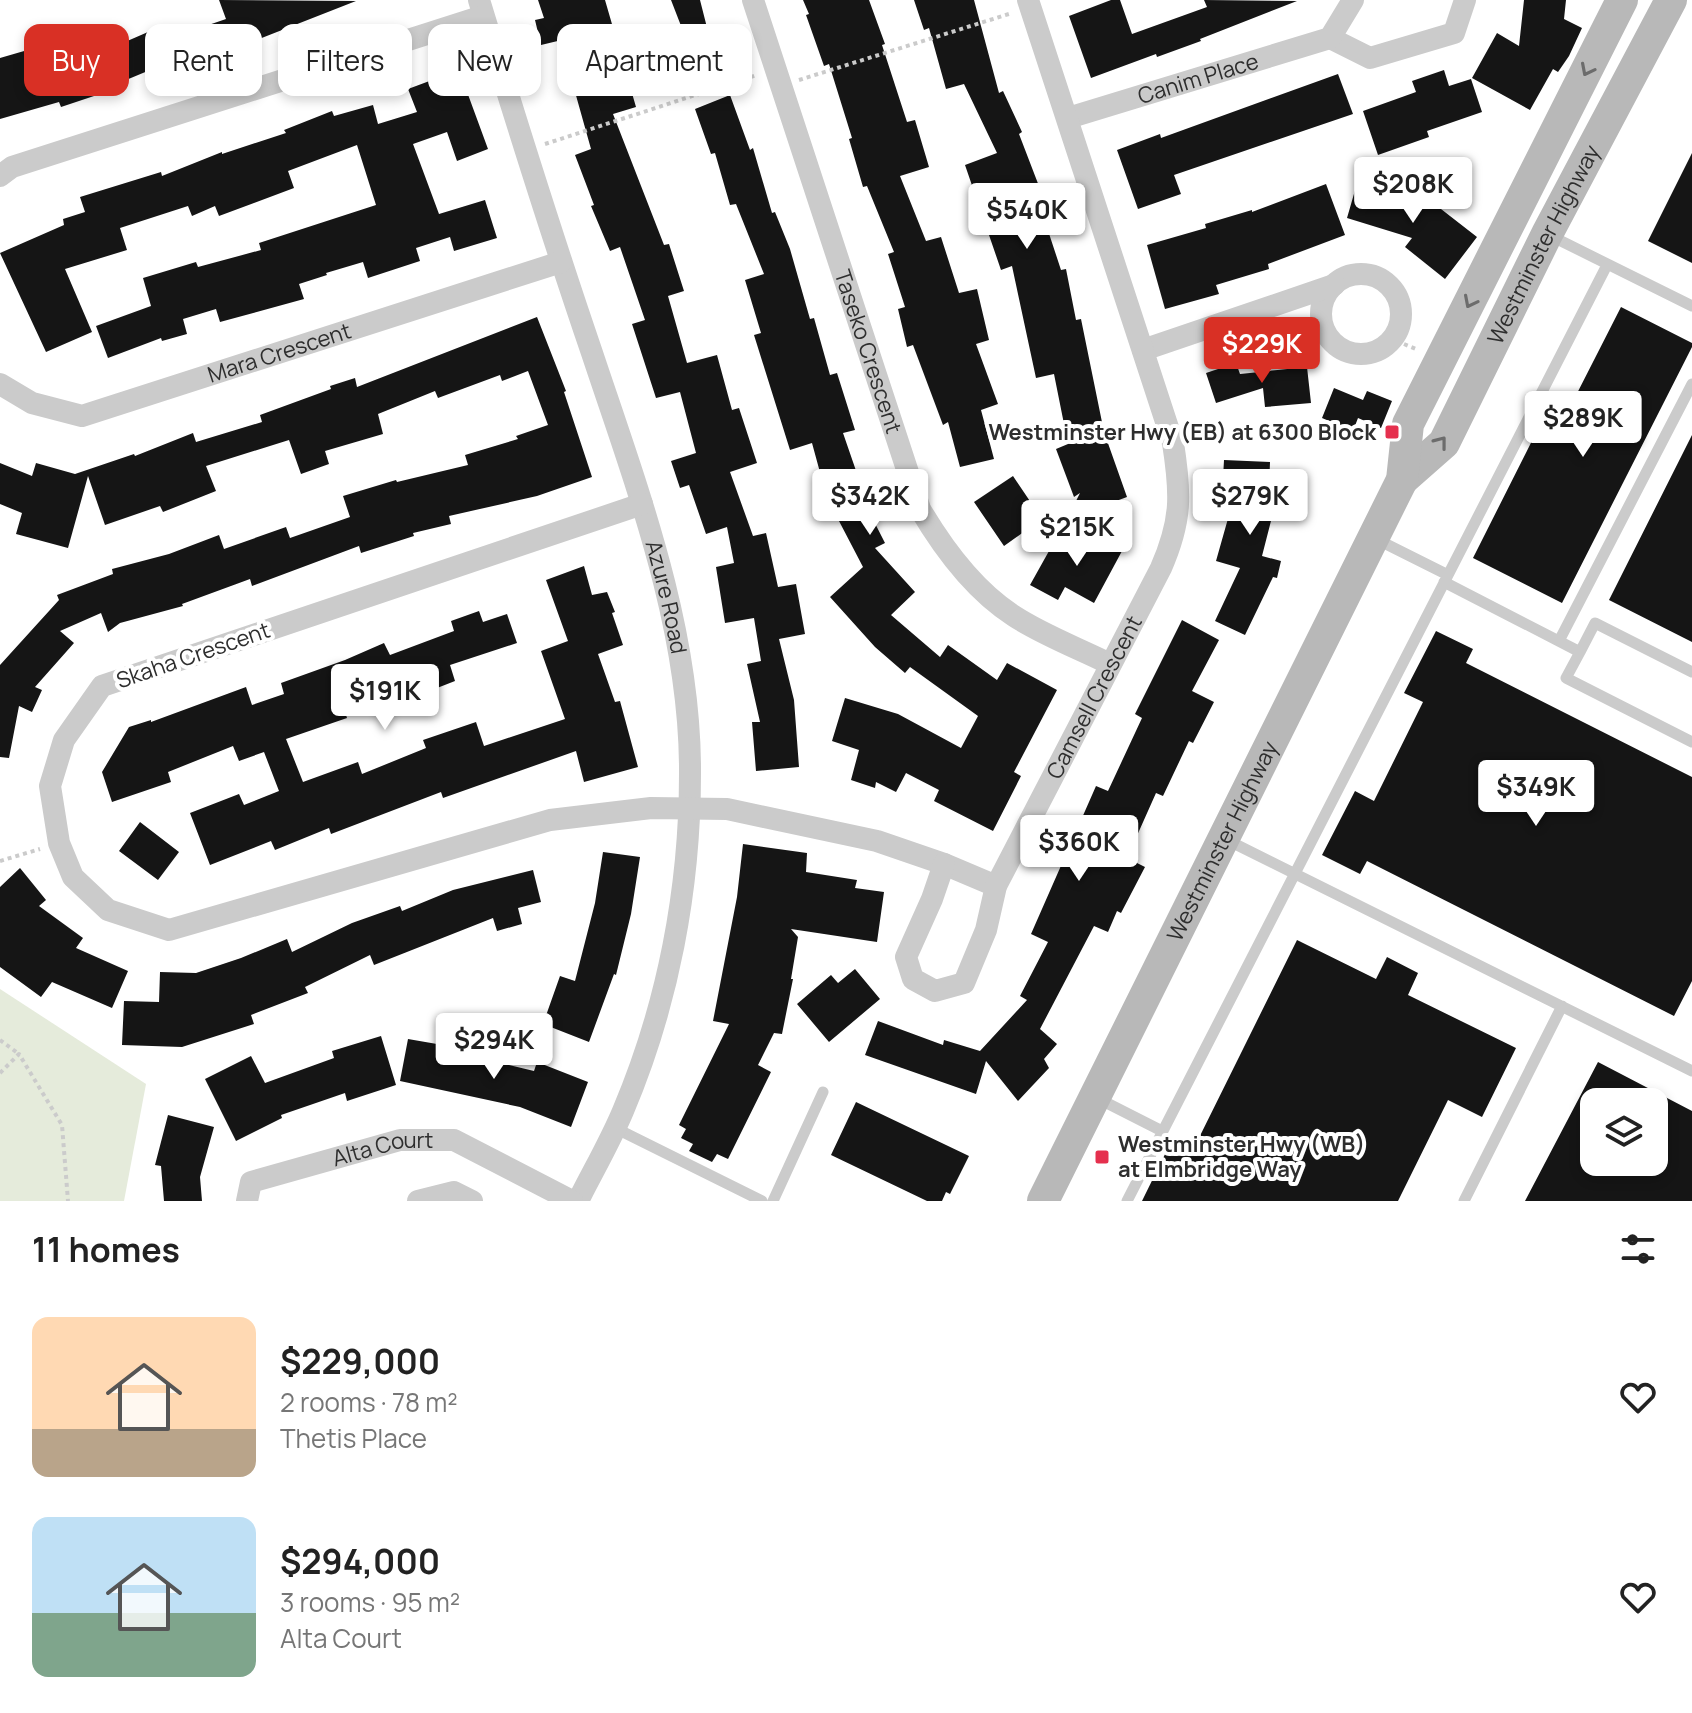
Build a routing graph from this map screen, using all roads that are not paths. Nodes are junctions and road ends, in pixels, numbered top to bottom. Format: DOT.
graph roads {
  1 [pos="753,0"];
  2 [pos="1353,0"];
  3 [pos="1465,0"];
  4 [pos="1622,0"];
  5 [pos="1671,0"];
  6 [pos="1030,4"];
  7 [pos="481,8"];
  8 [pos="1330,38"];
  9 [pos="1068,118"];
  10 [pos="0,176"];
  11 [pos="1547,234"];
  12 [pos="561,262"];
  13 [pos="1607,265"];
  14 [pos="1334,285"];
  15 [pos="1692,306"];
  16 [pos="1143,350"];
  17 [pos="0,384"];
  18 [pos="1692,384"];
  19 [pos="1402,480"];
  20 [pos="642,504"];
  21 [pos="1373,538"];
  22 [pos="1446,578"];
  23 [pos="1559,641"];
  24 [pos="1580,652"];
  25 [pos="1110,664"];
  26 [pos="1692,672"];
  27 [pos="1692,742"];
  28 [pos="689,808"];
  29 [pos="1225,839"];
  30 [pos="944,864"];
  31 [pos="1295,873"];
  32 [pos="996,886"];
  33 [pos="1562,1006"];
  34 [pos="1692,1071"];
  35 [pos="823,1092"];
  36 [pos="1095,1097"];
  37 [pos="615,1128"];
  38 [pos="1162,1131"];
  39 [pos="247,1201"];
  40 [pos="418,1201"];
  41 [pos="472,1201"];
  42 [pos="572,1201"];
  43 [pos="578,1201"];
  44 [pos="762,1201"];
  45 [pos="773,1201"];
  46 [pos="1043,1201"];
  47 [pos="1127,1201"];
  48 [pos="1464,1201"];
  1 -- 25 [label="street, Taseko Crescent"];
  2 -- 8 [label="street"];
  3 -- 8 [label="street"];
  4 -- 19 [label="main road, Westminster Highway, one-way"];
  5 -- 11 [label="main road, Westminster Highway"];
  6 -- 9 [label="street, Camsell Crescent"];
  7 -- 10 [label="street"];
  7 -- 12 [label="street, Azure Road"];
  8 -- 9 [label="street, Canim Place"];
  9 -- 16 [label="street, Camsell Crescent"];
  11 -- 13 [label="lane"];
  19 -- 11 [label="main road, Westminster Highway, one-way"];
  12 -- 17 [label="street, Mara Crescent"];
  12 -- 20 [label="street, Azure Road"];
  13 -- 15 [label="lane"];
  13 -- 22 [label="lane"];
  14 -- 16 [label="street"];
  16 -- 25 [label="street, Camsell Crescent"];
  18 -- 23 [label="lane"];
  19 -- 21 [label="main road, Westminster Highway"];
  20 -- 28 [label="street, Azure Road"];
  20 -- 28 [label="street, Skaha Crescent"];
  21 -- 22 [label="lane"];
  21 -- 29 [label="main road, Westminster Highway"];
  22 -- 23 [label="lane"];
  22 -- 31 [label="lane"];
  23 -- 24 [label="lane"];
  24 -- 26 [label="lane"];
  24 -- 27 [label="lane"];
  25 -- 32 [label="street, Camsell Crescent"];
  28 -- 30 [label="street"];
  28 -- 37 [label="street, Azure Road"];
  29 -- 31 [label="lane"];
  29 -- 36 [label="main road, Westminster Highway"];
  30 -- 32 [label="street"];
  30 -- 32 [label="street, Camsell Crescent"];
  31 -- 33 [label="lane"];
  31 -- 38 [label="lane"];
  33 -- 34 [label="lane"];
  33 -- 48 [label="lane"];
  35 -- 45 [label="lane"];
  36 -- 38 [label="lane"];
  36 -- 46 [label="main road, Westminster Highway"];
  37 -- 43 [label="street, Azure Road"];
  37 -- 44 [label="lane"];
  38 -- 47 [label="lane"];
  39 -- 42 [label="street, Alta Court"];
  40 -- 41 [label="street"];
}
